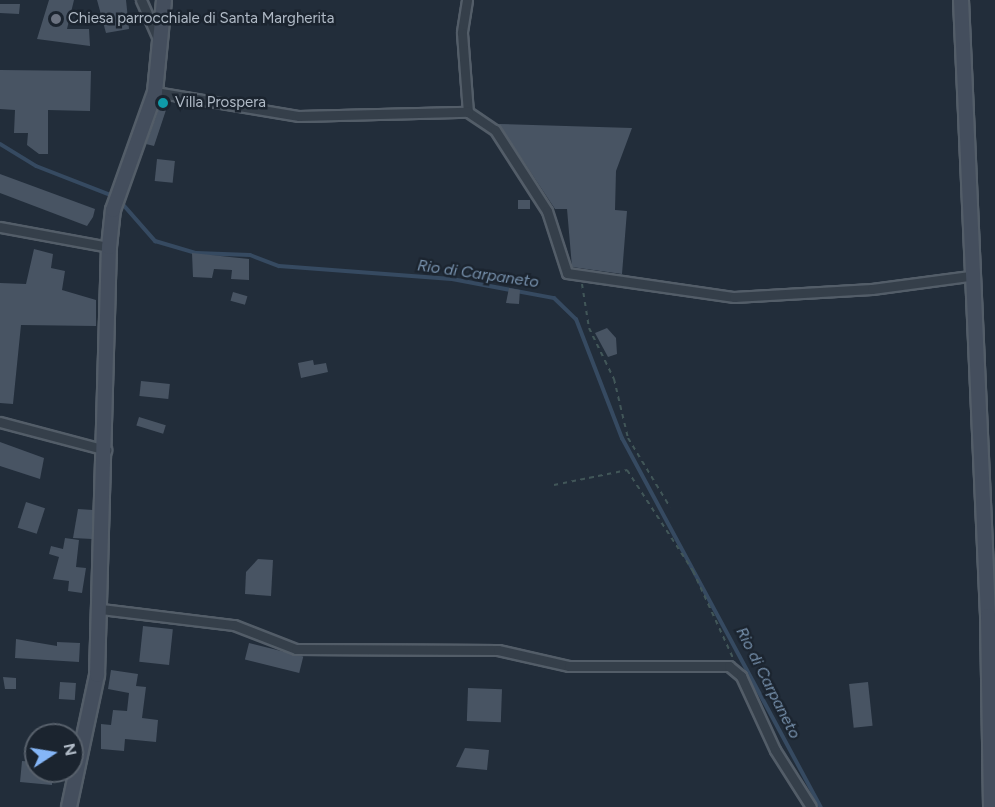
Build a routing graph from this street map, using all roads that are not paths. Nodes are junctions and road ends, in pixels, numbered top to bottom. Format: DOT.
graph roads {
  1 [pos="141,0"];
  2 [pos="164,0"];
  3 [pos="466,0"];
  4 [pos="961,0"];
  5 [pos="161,46"];
  6 [pos="155,92"];
  7 [pos="468,112"];
  8 [pos="0,227"];
  9 [pos="109,248"];
  10 [pos="970,276"];
  11 [pos="0,422"];
  12 [pos="106,450"];
  13 [pos="101,609"];
  14 [pos="69,807"];
  15 [pos="811,807"];
  16 [pos="991,807"];
  1 -- 5 [label="street"];
  2 -- 5 [label="main road"];
  3 -- 7 [label="street"];
  4 -- 10 [label="main road"];
  5 -- 6 [label="main road"];
  6 -- 7 [label="street"];
  6 -- 9 [label="main road"];
  7 -- 10 [label="street"];
  8 -- 9 [label="street"];
  9 -- 12 [label="main road"];
  10 -- 16 [label="main road"];
  11 -- 12 [label="street"];
  12 -- 13 [label="main road"];
  13 -- 14 [label="main road"];
  13 -- 15 [label="street"];
}
